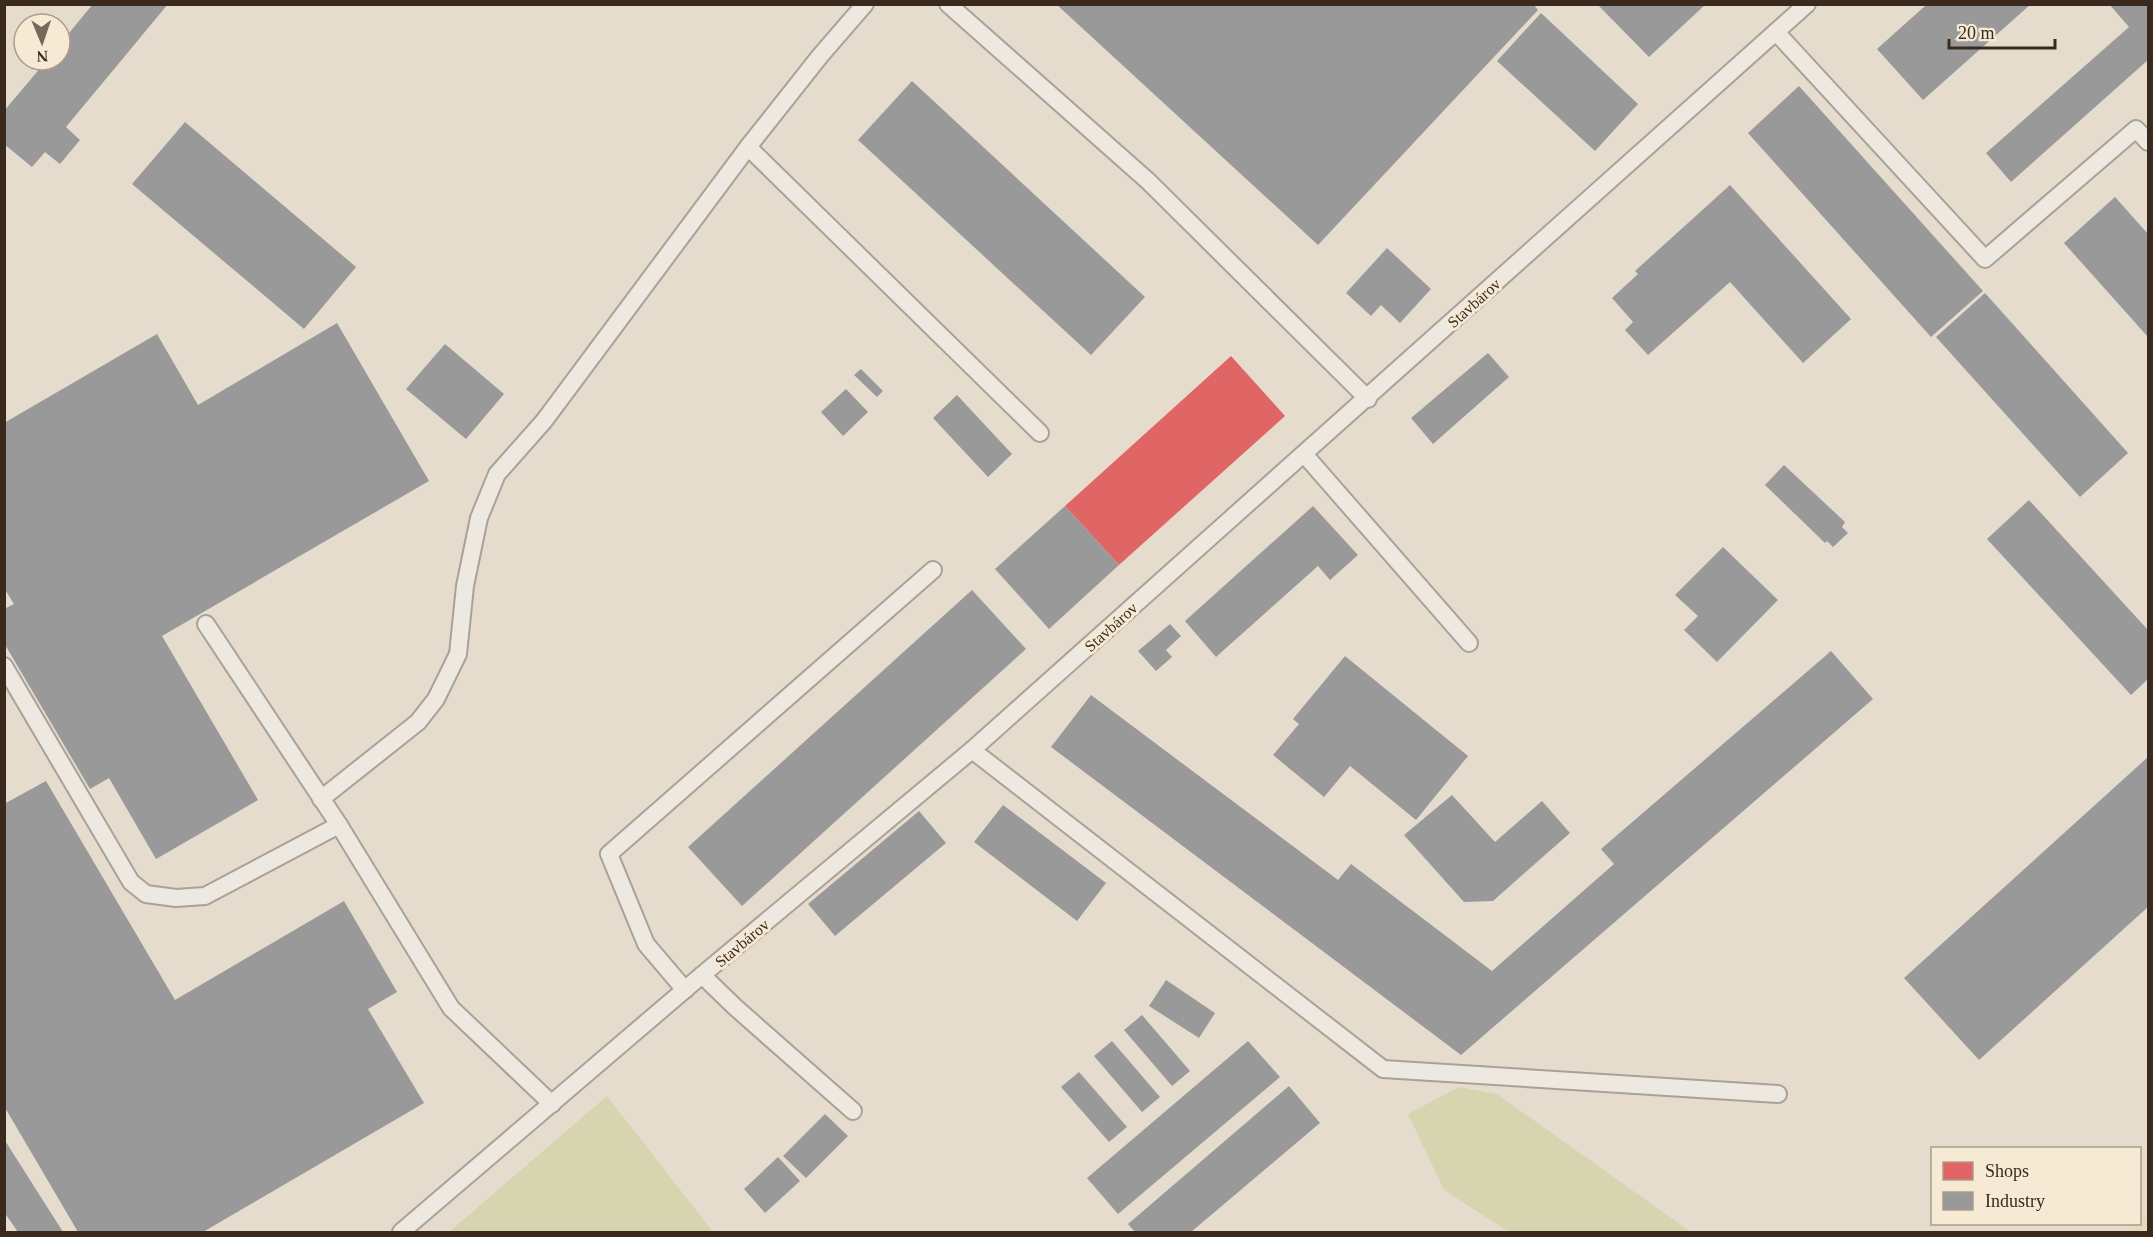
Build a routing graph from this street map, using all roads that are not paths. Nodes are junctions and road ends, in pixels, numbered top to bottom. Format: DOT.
graph roads {
  1 [pos="865,4"];
  2 [pos="948,4"];
  3 [pos="1807,4"];
  4 [pos="1776,32"];
  5 [pos="2148,142"];
  6 [pos="748,147"];
  7 [pos="1368,399"];
  8 [pos="1040,433"];
  9 [pos="1304,454"];
  10 [pos="933,570"];
  11 [pos="206,624"];
  12 [pos="1469,643"];
  13 [pos="4,666"];
  14 [pos="972,750"];
  15 [pos="321,799"];
  16 [pos="339,825"];
  17 [pos="702,975"];
  18 [pos="685,990"];
  19 [pos="1778,1094"];
  20 [pos="552,1104"];
  21 [pos="852,1111"];
  22 [pos="400,1233"];
  1 -- 6 [label="lane"];
  2 -- 7 [label="lane"];
  3 -- 4 [label="lane, Stavbárov"];
  4 -- 5 [label="lane"];
  4 -- 7 [label="lane, Stavbárov"];
  6 -- 8 [label="lane"];
  6 -- 15 [label="lane"];
  7 -- 9 [label="lane, Stavbárov"];
  9 -- 12 [label="lane"];
  9 -- 14 [label="lane, Stavbárov"];
  10 -- 18 [label="lane"];
  11 -- 15 [label="lane"];
  13 -- 16 [label="lane"];
  14 -- 17 [label="lane, Stavbárov"];
  14 -- 19 [label="lane"];
  15 -- 16 [label="lane"];
  16 -- 20 [label="lane"];
  17 -- 18 [label="lane, Stavbárov"];
  17 -- 21 [label="lane"];
  18 -- 20 [label="lane, Stavbárov"];
  20 -- 22 [label="lane, Stavbárov"];
}
